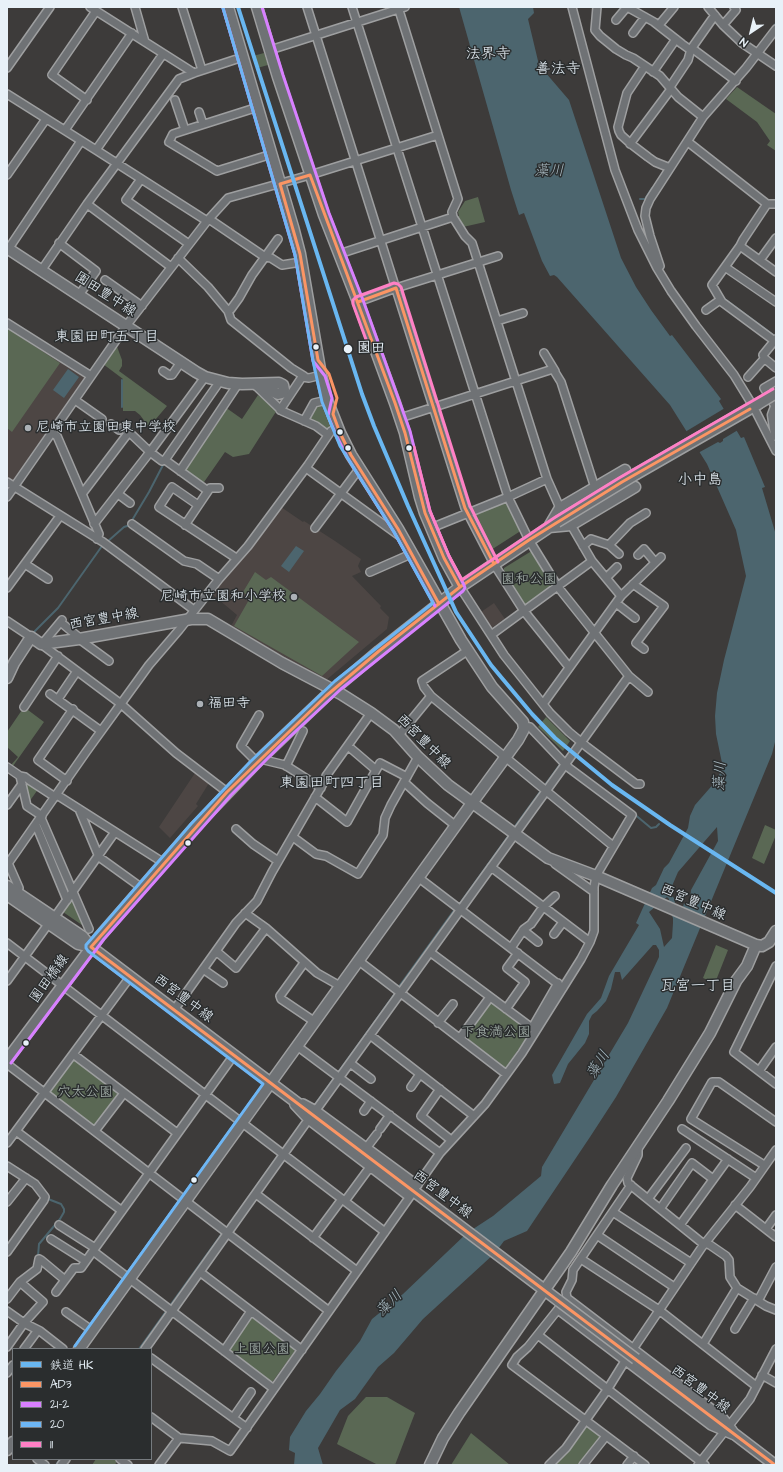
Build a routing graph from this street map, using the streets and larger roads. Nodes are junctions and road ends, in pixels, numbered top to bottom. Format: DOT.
graph roads {
  1 [pos="50,7"];
  2 [pos="135,7"];
  3 [pos="182,7"];
  4 [pos="228,7"];
  5 [pos="257,7"];
  6 [pos="307,7"];
  7 [pos="352,7"];
  8 [pos="572,7"];
  9 [pos="597,7"];
  10 [pos="627,7"];
  11 [pos="674,7"];
  12 [pos="708,7"];
  13 [pos="734,7"];
  14 [pos="400,8"];
  15 [pos="93,9"];
  16 [pos="715,15"];
  17 [pos="645,17"];
  18 [pos="616,20"];
  19 [pos="357,22"];
  20 [pos="659,25"];
  21 [pos="723,25"];
  22 [pos="776,29"];
  23 [pos="132,33"];
  24 [pos="633,33"];
  25 [pos="316,36"];
  26 [pos="676,39"];
  27 [pos="145,42"];
  28 [pos="692,49"];
  29 [pos="270,50"];
  30 [pos="163,54"];
  31 [pos="758,54"];
  32 [pos="243,57"];
  33 [pos="645,66"];
  34 [pos="776,66"];
  35 [pos="7,68"];
  36 [pos="202,70"];
  37 [pos="653,72"];
  38 [pos="194,73"];
  39 [pos="736,81"];
  40 [pos="670,88"];
  41 [pos="8,97"];
  42 [pos="87,100"];
  43 [pos="175,100"];
  44 [pos="258,107"];
  45 [pos="199,112"];
  46 [pos="704,117"];
  47 [pos="46,119"];
  48 [pos="204,124"];
  49 [pos="65,130"];
  50 [pos="185,130"];
  51 [pos="438,135"];
  52 [pos="81,141"];
  53 [pos="688,142"];
  54 [pos="630,144"];
  55 [pos="397,148"];
  56 [pos="96,150"];
  57 [pos="272,154"];
  58 [pos="356,161"];
  59 [pos="116,163"];
  60 [pos="670,168"];
  61 [pos="7,175"];
  62 [pos="310,175"];
  63 [pos="141,179"];
  64 [pos="280,184"];
  65 [pos="87,204"];
  66 [pos="768,204"];
  67 [pos="776,204"];
  68 [pos="452,217"];
  69 [pos="208,220"];
  70 [pos="422,228"];
  71 [pos="776,238"];
  72 [pos="278,239"];
  73 [pos="381,241"];
  74 [pos="59,243"];
  75 [pos="189,244"];
  76 [pos="740,246"];
  77 [pos="7,249"];
  78 [pos="339,254"];
  79 [pos="498,256"];
  80 [pos="265,257"];
  81 [pos="178,258"];
  82 [pos="760,260"];
  83 [pos="301,262"];
  84 [pos="478,262"];
  85 [pos="171,267"];
  86 [pos="725,267"];
  87 [pos="657,268"];
  88 [pos="41,271"];
  89 [pos="776,272"];
  90 [pos="438,275"];
  91 [pos="105,280"];
  92 [pos="396,288"];
  93 [pos="79,295"];
  94 [pos="720,300"];
  95 [pos="358,302"];
  96 [pos="776,302"];
  97 [pos="142,306"];
  98 [pos="706,310"];
  99 [pos="228,311"];
  100 [pos="523,313"];
  101 [pos="497,321"];
  102 [pos="7,323"];
  103 [pos="126,326"];
  104 [pos="775,340"];
  105 [pos="544,353"];
  106 [pos="764,359"];
  107 [pos="181,362"];
  108 [pos="776,368"];
  109 [pos="555,370"];
  110 [pos="163,371"];
  111 [pos="321,375"];
  112 [pos="750,375"];
  113 [pos="91,376"];
  114 [pos="206,376"];
  115 [pos="304,376"];
  116 [pos="220,381"];
  117 [pos="776,381"];
  118 [pos="516,382"];
  119 [pos="238,384"];
  120 [pos="255,384"];
  121 [pos="776,393"];
  122 [pos="475,394"];
  123 [pos="75,400"];
  124 [pos="328,400"];
  125 [pos="754,406"];
  126 [pos="776,406"];
  127 [pos="434,407"];
  128 [pos="280,410"];
  129 [pos="400,418"];
  130 [pos="102,419"];
  131 [pos="304,421"];
  132 [pos="111,424"];
  133 [pos="338,428"];
  134 [pos="129,432"];
  135 [pos="52,433"];
  136 [pos="328,435"];
  137 [pos="776,435"];
  138 [pos="776,451"];
  139 [pos="150,453"];
  140 [pos="165,460"];
  141 [pos="306,468"];
  142 [pos="359,469"];
  143 [pos="625,470"];
  144 [pos="180,471"];
  145 [pos="547,479"];
  146 [pos="7,482"];
  147 [pos="15,487"];
  148 [pos="635,487"];
  149 [pos="219,488"];
  150 [pos="595,488"];
  151 [pos="208,491"];
  152 [pos="340,493"];
  153 [pos="82,494"];
  154 [pos="118,494"];
  155 [pos="508,497"];
  156 [pos="7,498"];
  157 [pos="130,503"];
  158 [pos="198,505"];
  159 [pos="560,508"];
  160 [pos="468,513"];
  161 [pos="646,513"];
  162 [pos="60,516"];
  163 [pos="94,524"];
  164 [pos="132,524"];
  165 [pos="185,524"];
  166 [pos="553,524"];
  167 [pos="570,525"];
  168 [pos="315,528"];
  169 [pos="431,528"];
  170 [pos="97,539"];
  171 [pos="403,539"];
  172 [pos="529,540"];
  173 [pos="609,544"];
  174 [pos="583,546"];
  175 [pos="412,554"];
  176 [pos="619,554"];
  177 [pos="638,555"];
  178 [pos="661,557"];
  179 [pos="236,558"];
  180 [pos="592,561"];
  181 [pos="655,562"];
  182 [pos="25,564"];
  183 [pos="494,564"];
  184 [pos="617,567"];
  185 [pos="370,572"];
  186 [pos="606,578"];
  187 [pos="48,579"];
  188 [pos="219,579"];
  189 [pos="633,584"];
  190 [pos="460,587"];
  191 [pos="558,587"];
  192 [pos="7,588"];
  193 [pos="621,596"];
  194 [pos="616,603"];
  195 [pos="439,604"];
  196 [pos="194,610"];
  197 [pos="524,611"];
  198 [pos="635,618"];
  199 [pos="187,620"];
  200 [pos="7,621"];
  201 [pos="594,633"];
  202 [pos="490,635"];
  203 [pos="31,637"];
  204 [pos="80,639"];
  205 [pos="42,644"];
  206 [pos="644,648"];
  207 [pos="467,651"];
  208 [pos="58,656"];
  209 [pos="109,661"];
  210 [pos="569,668"];
  211 [pos="77,671"];
  212 [pos="629,676"];
  213 [pos="7,678"];
  214 [pos="333,690"];
  215 [pos="648,692"];
  216 [pos="50,694"];
  217 [pos="431,696"];
  218 [pos="58,699"];
  219 [pos="121,704"];
  220 [pos="543,704"];
  221 [pos="24,707"];
  222 [pos="72,709"];
  223 [pos="371,713"];
  224 [pos="259,715"];
  225 [pos="524,726"];
  226 [pos="102,731"];
  227 [pos="303,731"];
  228 [pos="399,735"];
  229 [pos="581,742"];
  230 [pos="348,746"];
  231 [pos="418,757"];
  232 [pos="505,758"];
  233 [pos="259,760"];
  234 [pos="564,762"];
  235 [pos="286,766"];
  236 [pos="7,767"];
  237 [pos="376,770"];
  238 [pos="20,776"];
  239 [pos="405,780"];
  240 [pos="66,781"];
  241 [pos="22,784"];
  242 [pos="640,784"];
  243 [pos="321,788"];
  244 [pos="544,789"];
  245 [pos="227,792"];
  246 [pos="56,796"];
  247 [pos="315,797"];
  248 [pos="472,803"];
  249 [pos="7,805"];
  250 [pos="79,809"];
  251 [pos="41,817"];
  252 [pos="36,825"];
  253 [pos="456,826"];
  254 [pos="236,829"];
  255 [pos="116,832"];
  256 [pos="513,832"];
  257 [pos="293,837"];
  258 [pos="613,846"];
  259 [pos="544,856"];
  260 [pos="99,857"];
  261 [pos="58,858"];
  262 [pos="51,861"];
  263 [pos="278,861"];
  264 [pos="164,863"];
  265 [pos="8,864"];
  266 [pos="491,867"];
  267 [pos="596,876"];
  268 [pos="419,878"];
  269 [pos="7,886"];
  270 [pos="142,888"];
  271 [pos="73,892"];
  272 [pos="594,892"];
  273 [pos="12,894"];
  274 [pos="555,896"];
  275 [pos="67,900"];
  276 [pos="543,907"];
  277 [pos="458,908"];
  278 [pos="245,913"];
  279 [pos="52,920"];
  280 [pos="563,922"];
  281 [pos="266,928"];
  282 [pos="89,929"];
  283 [pos="523,930"];
  284 [pos="776,931"];
  285 [pos="554,934"];
  286 [pos="538,942"];
  287 [pos="590,942"];
  288 [pos="7,943"];
  289 [pos="753,944"];
  290 [pos="91,947"];
  291 [pos="510,948"];
  292 [pos="216,952"];
  293 [pos="430,952"];
  294 [pos="518,953"];
  295 [pos="25,957"];
  296 [pos="359,961"];
  297 [pos="304,963"];
  298 [pos="776,966"];
  299 [pos="203,969"];
  300 [pos="130,977"];
  301 [pos="7,981"];
  302 [pos="223,983"];
  303 [pos="62,985"];
  304 [pos="561,985"];
  305 [pos="340,986"];
  306 [pos="398,991"];
  307 [pos="490,997"];
  308 [pos="453,1004"];
  309 [pos="506,1009"];
  310 [pos="174,1010"];
  311 [pos="101,1015"];
  312 [pos="315,1022"];
  313 [pos="438,1023"];
  314 [pos="370,1035"];
  315 [pos="460,1038"];
  316 [pos="297,1046"];
  317 [pos="776,1047"];
  318 [pos="73,1054"];
  319 [pos="234,1055"];
  320 [pos="7,1060"];
  321 [pos="350,1063"];
  322 [pos="7,1064"];
  323 [pos="759,1071"];
  324 [pos="420,1074"];
  325 [pos="506,1074"];
  326 [pos="337,1076"];
  327 [pos="371,1079"];
  328 [pos="270,1083"];
  329 [pos="776,1084"];
  330 [pos="411,1087"];
  331 [pos="440,1089"];
  332 [pos="282,1091"];
  333 [pos="45,1092"];
  334 [pos="124,1093"];
  335 [pos="206,1095"];
  336 [pos="371,1101"];
  337 [pos="316,1110"];
  338 [pos="364,1111"];
  339 [pos="390,1115"];
  340 [pos="474,1116"];
  341 [pos="308,1120"];
  342 [pos="242,1122"];
  343 [pos="776,1122"];
  344 [pos="682,1129"];
  345 [pos="16,1131"];
  346 [pos="95,1131"];
  347 [pos="177,1133"];
  348 [pos="451,1140"];
  349 [pos="7,1143"];
  350 [pos="638,1145"];
  351 [pos="367,1147"];
  352 [pos="686,1148"];
  353 [pos="776,1150"];
  354 [pos="282,1153"];
  355 [pos="440,1153"];
  356 [pos="728,1159"];
  357 [pos="373,1165"];
  358 [pos="7,1166"];
  359 [pos="764,1166"];
  360 [pos="150,1173"];
  361 [pos="26,1178"];
  362 [pos="756,1178"];
  363 [pos="713,1179"];
  364 [pos="631,1185"];
  365 [pos="412,1190"];
  366 [pos="256,1194"];
  367 [pos="648,1199"];
  368 [pos="343,1200"];
  369 [pos="186,1201"];
  370 [pos="7,1202"];
  371 [pos="735,1205"];
  372 [pos="660,1209"];
  373 [pos="122,1211"];
  374 [pos="613,1212"];
  375 [pos="776,1215"];
  376 [pos="59,1225"];
  377 [pos="680,1225"];
  378 [pos="766,1229"];
  379 [pos="226,1231"];
  380 [pos="385,1232"];
  381 [pos="597,1235"];
  382 [pos="776,1237"];
  383 [pos="313,1238"];
  384 [pos="51,1239"];
  385 [pos="705,1244"];
  386 [pos="94,1250"];
  387 [pos="7,1252"];
  388 [pos="581,1259"];
  389 [pos="86,1261"];
  390 [pos="691,1263"];
  391 [pos="776,1267"];
  392 [pos="357,1271"];
  393 [pos="200,1272"];
  394 [pos="130,1279"];
  395 [pos="65,1280"];
  396 [pos="20,1282"];
  397 [pos="674,1287"];
  398 [pos="541,1288"];
  399 [pos="737,1288"];
  400 [pos="56,1292"];
  401 [pos="7,1299"];
  402 [pos="756,1300"];
  403 [pos="561,1303"];
  404 [pos="169,1309"];
  405 [pos="659,1310"];
  406 [pos="776,1310"];
  407 [pos="7,1311"];
  408 [pos="251,1311"];
  409 [pos="329,1311"];
  410 [pos="66,1312"];
  411 [pos="24,1323"];
  412 [pos="735,1329"];
  413 [pos="38,1330"];
  414 [pos="92,1331"];
  415 [pos="538,1334"];
  416 [pos="703,1344"];
  417 [pos="7,1347"];
  418 [pos="25,1348"];
  419 [pos="62,1348"];
  420 [pos="81,1348"];
  421 [pos="146,1348"];
  422 [pos="633,1349"];
  423 [pos="776,1349"];
  424 [pos="302,1350"];
  425 [pos="224,1351"];
  426 [pos="152,1359"];
  427 [pos="625,1361"];
  428 [pos="762,1375"];
  429 [pos="776,1383"];
  430 [pos="756,1386"];
  431 [pos="274,1389"];
  432 [pos="607,1390"];
  433 [pos="251,1392"];
  434 [pos="152,1417"];
  435 [pos="233,1418"];
  436 [pos="585,1420"];
  437 [pos="246,1428"];
  438 [pos="727,1428"];
  439 [pos="606,1436"];
  440 [pos="179,1438"];
  441 [pos="634,1456"];
  442 [pos="774,1462"];
  443 [pos="701,1464"];
  444 [pos="159,1465"];
  445 [pos="430,1465"];
  446 [pos="549,1465"];
  447 [pos="583,1465"];
  448 [pos="627,1465"];
  449 [pos="645,1465"];
  1 -- 35 [label="street"];
  2 -- 27 [label="street"];
  3 -- 36 [label="street"];
  4 -- 32 [label="street"];
  5 -- 29 [label="street"];
  6 -- 25 [label="street"];
  7 -- 19 [label="street"];
  8 -- 87 [label="street"];
  9 -- 33 [label="street"];
  10 -- 17 [label="street"];
  10 -- 18 [label="street"];
  11 -- 20 [label="street"];
  12 -- 16 [label="street"];
  13 -- 21 [label="street"];
  14 -- 19 [label="street"];
  14 -- 51 [label="street"];
  15 -- 23 [label="street"];
  15 -- 42 [label="street"];
  16 -- 21 [label="street"];
  16 -- 28 [label="street"];
  17 -- 20 [label="street"];
  17 -- 24 [label="street"];
  19 -- 25 [label="street"];
  19 -- 55 [label="street"];
  20 -- 26 [label="street"];
  21 -- 31 [label="street"];
  22 -- 31 [label="street"];
  23 -- 27 [label="street"];
  23 -- 42 [label="street"];
  25 -- 29 [label="street"];
  25 -- 58 [label="street"];
  26 -- 28 [label="street"];
  26 -- 37 [label="street"];
  27 -- 30 [label="street"];
  28 -- 39 [label="street"];
  28 -- 40 [label="street"];
  29 -- 62 [label="street"];
  30 -- 38 [label="street"];
  30 -- 56 [label="street"];
  31 -- 34 [label="street"];
  31 -- 39 [label="street"];
  32 -- 36 [label="street"];
  32 -- 44 [label="street"];
  33 -- 37 [label="street"];
  33 -- 54 [label="street"];
  36 -- 38 [label="street"];
  37 -- 40 [label="street"];
  38 -- 59 [label="street"];
  39 -- 46 [label="street"];
  40 -- 46 [label="street"];
  40 -- 54 [label="street"];
  41 -- 47 [label="street"];
  42 -- 49 [label="street"];
  43 -- 50 [label="street"];
  44 -- 48 [label="street"];
  44 -- 57 [label="street"];
  45 -- 48 [label="street"];
  46 -- 53 [label="street"];
  47 -- 49 [label="street"];
  47 -- 61 [label="street"];
  48 -- 50 [label="street"];
  49 -- 52 [label="street"];
  50 -- 57 [label="street"];
  51 -- 55 [label="street"];
  51 -- 68 [label="street"];
  52 -- 56 [label="street"];
  52 -- 77 [label="street"];
  53 -- 60 [label="street"];
  53 -- 66 [label="street"];
  54 -- 60 [label="street"];
  55 -- 58 [label="street"];
  55 -- 70 [label="street"];
  56 -- 59 [label="street"];
  57 -- 64 [label="street"];
  58 -- 62 [label="street"];
  58 -- 73 [label="street"];
  59 -- 63 [label="street"];
  59 -- 65 [label="street"];
  60 -- 87 [label="street"];
  62 -- 64 [label="street"];
  62 -- 78 [label="street"];
  63 -- 69 [label="street"];
  63 -- 75 [label="street"];
  64 -- 69 [label="street"];
  64 -- 83 [label="street"];
  65 -- 74 [label="street"];
  65 -- 85 [label="street"];
  66 -- 67 [label="street"];
  66 -- 76 [label="street"];
  68 -- 70 [label="street"];
  68 -- 84 [label="street"];
  69 -- 75 [label="street"];
  69 -- 80 [label="street"];
  70 -- 73 [label="street"];
  70 -- 90 [label="street"];
  71 -- 82 [label="street"];
  72 -- 80 [label="street"];
  73 -- 78 [label="street"];
  73 -- 92 [label="street"];
  74 -- 88 [label="street"];
  74 -- 93 [label="street"];
  75 -- 81 [label="street"];
  76 -- 82 [label="street"];
  76 -- 86 [label="street"];
  77 -- 88 [label="street, 園田豊中線"];
  78 -- 95 [label="street"];
  79 -- 84 [label="street"];
  80 -- 83 [label="street"];
  80 -- 99 [label="street"];
  81 -- 85 [label="street"];
  81 -- 99 [label="street"];
  82 -- 89 [label="street"];
  83 -- 111 [label="street"];
  84 -- 90 [label="street"];
  84 -- 101 [label="street"];
  85 -- 97 [label="street"];
  86 -- 94 [label="street"];
  86 -- 96 [label="street"];
  87 -- 125 [label="street"];
  88 -- 93 [label="street, 園田豊中線"];
  90 -- 92 [label="street"];
  90 -- 122 [label="street"];
  91 -- 97 [label="street"];
  92 -- 95 [label="street"];
  92 -- 127 [label="street"];
  93 -- 103 [label="street, 園田豊中線"];
  94 -- 98 [label="street"];
  94 -- 104 [label="street"];
  95 -- 129 [label="street"];
  97 -- 103 [label="street"];
  99 -- 115 [label="street"];
  100 -- 101 [label="street"];
  101 -- 118 [label="street"];
  102 -- 113 [label="street"];
  103 -- 107 [label="street, 園田豊中線"];
  103 -- 113 [label="street"];
  104 -- 106 [label="street"];
  105 -- 109 [label="street"];
  106 -- 108 [label="street"];
  106 -- 112 [label="street"];
  107 -- 110 [label="street"];
  107 -- 114 [label="street, 園田豊中線"];
  109 -- 118 [label="street"];
  109 -- 150 [label="street"];
  111 -- 115 [label="street"];
  111 -- 124 [label="street"];
  113 -- 123 [label="street"];
  114 -- 116 [label="street, 園田豊中線"];
  114 -- 139 [label="street"];
  115 -- 128 [label="street"];
  116 -- 119 [label="street, 園田豊中線"];
  116 -- 140 [label="street"];
  117 -- 126 [label="street"];
  118 -- 122 [label="street"];
  118 -- 145 [label="street"];
  119 -- 120 [label="street, 園田豊中線"];
  119 -- 144 [label="street"];
  120 -- 128 [label="street"];
  121 -- 125 [label="street, bridge"];
  122 -- 127 [label="street"];
  122 -- 155 [label="street"];
  123 -- 130 [label="street"];
  123 -- 135 [label="street"];
  124 -- 131 [label="street"];
  124 -- 133 [label="street"];
  125 -- 138 [label="street"];
  125 -- 166 [label="street, 園田橋線, bridge"];
  126 -- 137 [label="street"];
  127 -- 129 [label="street"];
  127 -- 160 [label="street"];
  128 -- 131 [label="street"];
  129 -- 169 [label="street"];
  131 -- 136 [label="street"];
  132 -- 134 [label="street"];
  133 -- 136 [label="street"];
  133 -- 142 [label="street"];
  134 -- 139 [label="street"];
  134 -- 153 [label="street"];
  135 -- 147 [label="street"];
  135 -- 153 [label="street"];
  136 -- 141 [label="street"];
  139 -- 140 [label="street"];
  139 -- 154 [label="street"];
  140 -- 144 [label="street"];
  141 -- 152 [label="street"];
  141 -- 179 [label="street"];
  142 -- 152 [label="street"];
  142 -- 171 [label="street"];
  143 -- 150 [label="street"];
  144 -- 151 [label="street"];
  145 -- 155 [label="street"];
  145 -- 159 [label="street"];
  146 -- 147 [label="street"];
  147 -- 156 [label="street"];
  147 -- 162 [label="street"];
  148 -- 167 [label="street"];
  149 -- 151 [label="street"];
  150 -- 159 [label="street"];
  151 -- 158 [label="street"];
  152 -- 168 [label="street"];
  152 -- 171 [label="street"];
  153 -- 163 [label="street"];
  154 -- 157 [label="street"];
  154 -- 163 [label="street"];
  155 -- 160 [label="street"];
  155 -- 172 [label="street"];
  158 -- 165 [label="street"];
  158 -- 165 [label="street"];
  159 -- 166 [label="street"];
  160 -- 169 [label="street"];
  160 -- 183 [label="street"];
  161 -- 173 [label="street"];
  162 -- 170 [label="street"];
  162 -- 182 [label="street"];
  163 -- 170 [label="street"];
  164 -- 188 [label="street"];
  165 -- 179 [label="street"];
  166 -- 167 [label="street"];
  166 -- 172 [label="street, 園田橋線"];
  167 -- 174 [label="street"];
  169 -- 190 [label="street"];
  170 -- 196 [label="street"];
  171 -- 175 [label="street"];
  172 -- 183 [label="street, 園田橋線"];
  172 -- 191 [label="street"];
  173 -- 174 [label="street"];
  173 -- 176 [label="street"];
  174 -- 180 [label="street"];
  175 -- 185 [label="street"];
  175 -- 195 [label="street"];
  177 -- 181 [label="street"];
  178 -- 181 [label="street"];
  179 -- 188 [label="street"];
  180 -- 186 [label="street"];
  180 -- 191 [label="street"];
  181 -- 189 [label="street"];
  182 -- 187 [label="street"];
  182 -- 192 [label="street"];
  183 -- 190 [label="street, 園田橋線"];
  183 -- 197 [label="street"];
  184 -- 186 [label="street"];
  186 -- 193 [label="street"];
  188 -- 196 [label="street"];
  189 -- 193 [label="street"];
  189 -- 206 [label="street"];
  190 -- 195 [label="street, 園田橋線"];
  190 -- 202 [label="street"];
  191 -- 197 [label="street"];
  191 -- 201 [label="street"];
  193 -- 194 [label="street"];
  194 -- 198 [label="street"];
  194 -- 201 [label="street"];
  195 -- 207 [label="street"];
  195 -- 214 [label="street, 園田橋線"];
  196 -- 199 [label="street"];
  197 -- 202 [label="street"];
  197 -- 210 [label="street"];
  199 -- 204 [label="street, 西宮豊中線"];
  199 -- 214 [label="street, 西宮豊中線"];
  199 -- 219 [label="street"];
  200 -- 203 [label="street"];
  201 -- 210 [label="street"];
  201 -- 212 [label="street"];
  202 -- 220 [label="street"];
  203 -- 205 [label="street"];
  203 -- 213 [label="street"];
  204 -- 205 [label="street, 西宮豊中線"];
  204 -- 205 [label="street"];
  204 -- 209 [label="street"];
  205 -- 208 [label="street"];
  207 -- 217 [label="street"];
  207 -- 225 [label="street"];
  208 -- 211 [label="street"];
  208 -- 221 [label="street"];
  210 -- 220 [label="street"];
  211 -- 218 [label="street"];
  211 -- 219 [label="street"];
  212 -- 215 [label="street"];
  212 -- 229 [label="street"];
  214 -- 223 [label="street, 西宮豊中線"];
  214 -- 233 [label="street, 園田橋線"];
  216 -- 218 [label="street"];
  217 -- 228 [label="street"];
  217 -- 232 [label="street"];
  218 -- 222 [label="street"];
  219 -- 226 [label="street"];
  219 -- 245 [label="street"];
  220 -- 229 [label="street"];
  222 -- 226 [label="street"];
  222 -- 240 [label="street"];
  223 -- 228 [label="street, 西宮豊中線"];
  223 -- 230 [label="street"];
  224 -- 233 [label="street"];
  225 -- 232 [label="street"];
  225 -- 234 [label="street"];
  226 -- 240 [label="street"];
  227 -- 235 [label="street"];
  228 -- 231 [label="street, 西宮豊中線"];
  229 -- 234 [label="street"];
  229 -- 242 [label="street"];
  230 -- 237 [label="street"];
  230 -- 243 [label="street"];
  231 -- 239 [label="street"];
  231 -- 248 [label="street, 西宮豊中線"];
  232 -- 244 [label="street"];
  232 -- 248 [label="street"];
  233 -- 235 [label="street"];
  233 -- 245 [label="street, 園田橋線"];
  234 -- 244 [label="street"];
  234 -- 258 [label="street"];
  235 -- 243 [label="street"];
  236 -- 238 [label="street"];
  237 -- 239 [label="street"];
  237 -- 247 [label="street"];
  238 -- 241 [label="street"];
  238 -- 246 [label="street"];
  239 -- 253 [label="street"];
  239 -- 257 [label="street"];
  240 -- 246 [label="street"];
  241 -- 249 [label="street"];
  241 -- 251 [label="street"];
  243 -- 247 [label="street"];
  244 -- 256 [label="street"];
  244 -- 258 [label="street"];
  245 -- 264 [label="street, 園田橋線"];
  246 -- 250 [label="street"];
  246 -- 251 [label="street"];
  247 -- 257 [label="street"];
  248 -- 253 [label="street"];
  248 -- 256 [label="street, 西宮豊中線"];
  250 -- 255 [label="street"];
  250 -- 260 [label="street"];
  251 -- 252 [label="street"];
  251 -- 261 [label="street"];
  252 -- 262 [label="street"];
  252 -- 265 [label="street"];
  253 -- 268 [label="street"];
  254 -- 263 [label="street"];
  255 -- 260 [label="street"];
  255 -- 264 [label="street"];
  256 -- 259 [label="street, 西宮豊中線"];
  256 -- 266 [label="street"];
  257 -- 263 [label="street"];
  258 -- 267 [label="street"];
  259 -- 267 [label="street, 西宮豊中線"];
  259 -- 272 [label="street"];
  260 -- 270 [label="street"];
  260 -- 271 [label="street"];
  261 -- 262 [label="street"];
  261 -- 271 [label="street"];
  262 -- 275 [label="street"];
  263 -- 278 [label="street"];
  264 -- 270 [label="street, 園田橋線"];
  265 -- 273 [label="street"];
  266 -- 276 [label="street"];
  266 -- 277 [label="street"];
  267 -- 272 [label="street"];
  267 -- 289 [label="street, 西宮豊中線"];
  268 -- 277 [label="street"];
  268 -- 296 [label="street"];
  269 -- 273 [label="street, 西宮豊中線"];
  270 -- 290 [label="street, 園田橋線"];
  271 -- 275 [label="street"];
  271 -- 282 [label="street"];
  272 -- 287 [label="street"];
  273 -- 279 [label="street, 西宮豊中線"];
  274 -- 276 [label="street"];
  275 -- 279 [label="street"];
  276 -- 280 [label="street"];
  276 -- 283 [label="street"];
  277 -- 291 [label="street"];
  277 -- 293 [label="street"];
  278 -- 281 [label="street"];
  278 -- 292 [label="street"];
  279 -- 290 [label="street, 西宮豊中線"];
  279 -- 295 [label="street"];
  280 -- 285 [label="street"];
  280 -- 287 [label="street"];
  281 -- 292 [label="street"];
  281 -- 297 [label="street"];
  283 -- 286 [label="street"];
  283 -- 291 [label="street"];
  284 -- 289 [label="street"];
  287 -- 304 [label="street"];
  288 -- 295 [label="street"];
  289 -- 350 [label="street"];
  290 -- 300 [label="street, 西宮豊中線"];
  290 -- 303 [label="street, 園田橋線"];
  291 -- 294 [label="street"];
  292 -- 299 [label="street"];
  293 -- 306 [label="street"];
  293 -- 307 [label="street"];
  294 -- 304 [label="street"];
  294 -- 309 [label="street"];
  295 -- 301 [label="street"];
  295 -- 303 [label="street"];
  296 -- 305 [label="street"];
  296 -- 306 [label="street"];
  297 -- 305 [label="street"];
  297 -- 312 [label="street"];
  298 -- 323 [label="street"];
  299 -- 302 [label="street"];
  299 -- 310 [label="street"];
  300 -- 310 [label="street, 西宮豊中線"];
  300 -- 311 [label="street"];
  303 -- 311 [label="street"];
  303 -- 320 [label="street, 園田橋線"];
  304 -- 309 [label="street"];
  304 -- 325 [label="street"];
  305 -- 312 [label="street"];
  306 -- 313 [label="street"];
  306 -- 314 [label="street"];
  307 -- 309 [label="street"];
  307 -- 315 [label="street"];
  308 -- 313 [label="street"];
  310 -- 319 [label="street, 西宮豊中線"];
  311 -- 318 [label="street"];
  311 -- 335 [label="street"];
  312 -- 316 [label="street"];
  313 -- 315 [label="street"];
  314 -- 321 [label="street"];
  314 -- 324 [label="street"];
  315 -- 325 [label="street"];
  316 -- 326 [label="street"];
  316 -- 328 [label="street"];
  317 -- 323 [label="street"];
  318 -- 333 [label="street"];
  318 -- 334 [label="street"];
  319 -- 328 [label="street, 西宮豊中線"];
  319 -- 335 [label="street"];
  321 -- 326 [label="street"];
  321 -- 327 [label="street"];
  322 -- 333 [label="street"];
  323 -- 329 [label="street"];
  324 -- 330 [label="street"];
  324 -- 331 [label="street"];
  325 -- 340 [label="street"];
  326 -- 336 [label="street"];
  326 -- 337 [label="street"];
  328 -- 332 [label="street, 西宮豊中線"];
  328 -- 342 [label="street"];
  331 -- 340 [label="street"];
  331 -- 348 [label="street"];
  332 -- 337 [label="street"];
  332 -- 341 [label="street"];
  332 -- 357 [label="street, 西宮豊中線"];
  333 -- 345 [label="street"];
  333 -- 346 [label="street"];
  334 -- 346 [label="street"];
  334 -- 347 [label="street"];
  335 -- 342 [label="street"];
  335 -- 347 [label="street"];
  336 -- 338 [label="street"];
  336 -- 339 [label="street"];
  337 -- 351 [label="street"];
  339 -- 351 [label="street"];
  339 -- 355 [label="street"];
  340 -- 348 [label="street"];
  341 -- 354 [label="street"];
  341 -- 357 [label="street"];
  342 -- 354 [label="street"];
  342 -- 369 [label="street"];
  343 -- 359 [label="street"];
  344 -- 356 [label="street"];
  345 -- 349 [label="street"];
  345 -- 373 [label="street"];
  346 -- 360 [label="street"];
  347 -- 360 [label="street"];
  348 -- 355 [label="street"];
  350 -- 364 [label="street"];
  350 -- 398 [label="street"];
  351 -- 365 [label="street"];
  352 -- 367 [label="street"];
  353 -- 359 [label="street"];
  354 -- 366 [label="street"];
  354 -- 368 [label="street"];
  355 -- 365 [label="street"];
  356 -- 362 [label="street"];
  356 -- 363 [label="street"];
  357 -- 365 [label="street, 西宮豊中線"];
  357 -- 368 [label="street"];
  358 -- 361 [label="street"];
  359 -- 362 [label="street"];
  360 -- 369 [label="street"];
  360 -- 373 [label="street"];
  361 -- 370 [label="street"];
  361 -- 387 [label="street"];
  362 -- 371 [label="street"];
  363 -- 372 [label="street"];
  363 -- 377 [label="street"];
  364 -- 367 [label="street"];
  364 -- 374 [label="street"];
  365 -- 380 [label="street"];
  365 -- 398 [label="street, 西宮豊中線"];
  366 -- 379 [label="street"];
  366 -- 383 [label="street"];
  367 -- 372 [label="street"];
  368 -- 380 [label="street"];
  368 -- 383 [label="street"];
  369 -- 379 [label="street"];
  369 -- 394 [label="street"];
  371 -- 378 [label="street"];
  371 -- 385 [label="street"];
  372 -- 377 [label="street"];
  373 -- 386 [label="street"];
  374 -- 381 [label="street"];
  374 -- 390 [label="street"];
  375 -- 378 [label="street"];
  376 -- 386 [label="street"];
  377 -- 385 [label="street"];
  378 -- 382 [label="street"];
  379 -- 393 [label="street"];
  379 -- 409 [label="street"];
  380 -- 392 [label="street"];
  381 -- 388 [label="street"];
  381 -- 397 [label="street"];
  383 -- 392 [label="street"];
  384 -- 389 [label="street"];
  385 -- 390 [label="street"];
  385 -- 399 [label="street"];
  386 -- 389 [label="street"];
  386 -- 394 [label="street"];
  388 -- 403 [label="street"];
  388 -- 405 [label="street"];
  389 -- 395 [label="street"];
  390 -- 397 [label="street"];
  391 -- 402 [label="street"];
  392 -- 409 [label="street"];
  393 -- 404 [label="street"];
  393 -- 408 [label="street"];
  394 -- 404 [label="street"];
  394 -- 414 [label="street"];
  395 -- 396 [label="street"];
  395 -- 400 [label="street"];
  396 -- 401 [label="street"];
  396 -- 411 [label="street"];
  397 -- 405 [label="street"];
  398 -- 403 [label="street, 西宮豊中線"];
  398 -- 445 [label="street"];
  399 -- 402 [label="street"];
  399 -- 416 [label="street"];
  402 -- 406 [label="street"];
  402 -- 412 [label="street"];
  403 -- 415 [label="street"];
  403 -- 422 [label="street"];
  403 -- 427 [label="street"];
  403 -- 438 [label="street, 西宮豊中線, bridge"];
  404 -- 421 [label="street"];
  404 -- 425 [label="street"];
  405 -- 416 [label="street"];
  405 -- 422 [label="street"];
  407 -- 411 [label="street"];
  408 -- 424 [label="street"];
  408 -- 425 [label="street"];
  409 -- 424 [label="street"];
  410 -- 414 [label="street"];
  411 -- 413 [label="street"];
  411 -- 417 [label="street"];
  413 -- 418 [label="street"];
  413 -- 419 [label="street"];
  414 -- 420 [label="street"];
  415 -- 432 [label="street"];
  415 -- 436 [label="street"];
  416 -- 430 [label="street"];
  422 -- 438 [label="street"];
  423 -- 428 [label="street"];
  424 -- 431 [label="street"];
  425 -- 431 [label="street"];
  426 -- 435 [label="street"];
  427 -- 432 [label="street"];
  427 -- 438 [label="street"];
  428 -- 429 [label="street"];
  428 -- 430 [label="street"];
  430 -- 438 [label="street"];
  431 -- 437 [label="street"];
  432 -- 436 [label="street"];
  432 -- 443 [label="street"];
  433 -- 435 [label="street"];
  434 -- 440 [label="street"];
  435 -- 437 [label="street"];
  436 -- 439 [label="street"];
  436 -- 446 [label="street"];
  437 -- 440 [label="street"];
  438 -- 442 [label="street, 西宮豊中線"];
  438 -- 443 [label="street"];
  439 -- 441 [label="street"];
  439 -- 447 [label="street"];
  440 -- 444 [label="street"];
  441 -- 448 [label="street"];
  441 -- 449 [label="street"];
}
